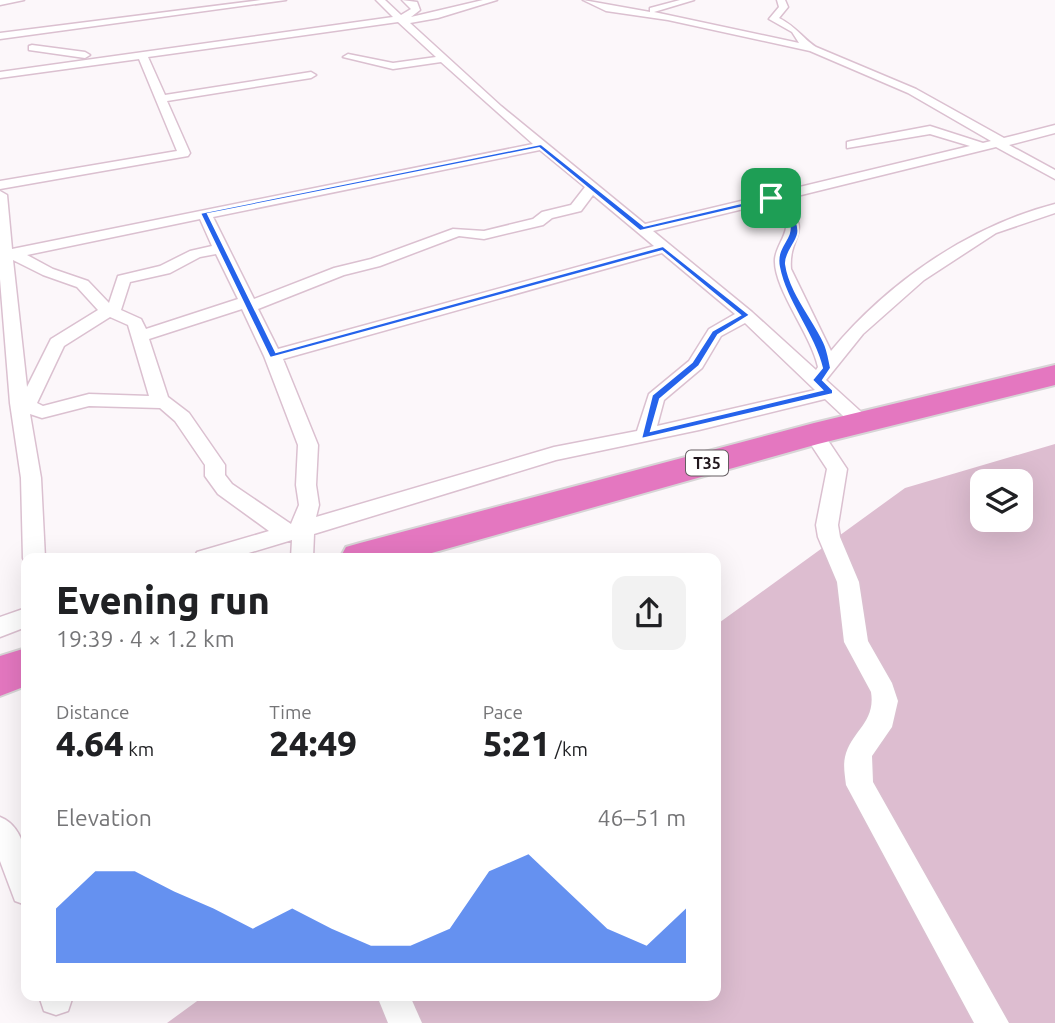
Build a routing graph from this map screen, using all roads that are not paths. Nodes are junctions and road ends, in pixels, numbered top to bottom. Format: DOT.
graph roads {
  1 [pos="20,0"];
  2 [pos="190,0"];
  3 [pos="282,0"];
  4 [pos="380,0"];
  5 [pos="406,0"];
  6 [pos="458,0"];
  7 [pos="493,0"];
  8 [pos="587,0"];
  9 [pos="621,0"];
  10 [pos="781,0"];
  11 [pos="688,1"];
  12 [pos="0,2"];
  13 [pos="483,2"];
  14 [pos="197,10"];
  15 [pos="628,11"];
  16 [pos="668,17"];
  17 [pos="402,20"];
  18 [pos="204,22"];
  19 [pos="211,33"];
  20 [pos="0,36"];
  21 [pos="218,44"];
  22 [pos="32,48"];
  23 [pos="813,49"];
  24 [pos="142,55"];
  25 [pos="348,57"];
  26 [pos="113,59"];
  27 [pos="441,59"];
  28 [pos="0,75"];
  29 [pos="311,75"];
  30 [pos="162,99"];
  31 [pos="1055,129"];
  32 [pos="851,145"];
  33 [pos="996,145"];
  34 [pos="541,146"];
  35 [pos="1055,175"];
  36 [pos="0,185"];
  37 [pos="591,188"];
  38 [pos="0,195"];
  39 [pos="771,198"];
  40 [pos="1055,208"];
  41 [pos="204,213"];
  42 [pos="643,229"];
  43 [pos="221,248"];
  44 [pos="663,248"];
  45 [pos="6,255"];
  46 [pos="248,304"];
  47 [pos="110,313"];
  48 [pos="746,315"];
  49 [pos="138,337"];
  50 [pos="273,356"];
  51 [pos="1055,375"];
  52 [pos="824,380"];
  53 [pos="160,401"];
  54 [pos="22,404"];
  55 [pos="863,424"];
  56 [pos="814,434"];
  57 [pos="645,436"];
  58 [pos="295,531"];
  59 [pos="34,553"];
  60 [pos="222,553"];
  61 [pos="301,553"];
  62 [pos="378,553"];
  63 [pos="21,619"];
  64 [pos="0,627"];
  65 [pos="21,669"];
  66 [pos="0,676"];
  67 [pos="0,831"];
  68 [pos="21,875"];
  69 [pos="395,1001"];
  70 [pos="405,1023"];
  71 [pos="992,1023"];
  1 -- 12 [label="street"];
  2 -- 14 [label="street"];
  3 -- 14 [label="street"];
  4 -- 17 [label="street"];
  5 -- 17 [label="street"];
  6 -- 13 [label="street"];
  7 -- 13 [label="street"];
  8 -- 15 [label="street"];
  9 -- 15 [label="street"];
  10 -- 23 [label="street"];
  11 -- 15 [label="street"];
  11 -- 16 [label="street"];
  13 -- 17 [label="street"];
  14 -- 18 [label="street"];
  14 -- 20 [label="street"];
  15 -- 16 [label="street"];
  16 -- 23 [label="street"];
  17 -- 21 [label="street"];
  17 -- 27 [label="street"];
  19 -- 21 [label="street"];
  21 -- 24 [label="street"];
  22 -- 26 [label="street"];
  23 -- 33 [label="street"];
  24 -- 26 [label="street"];
  24 -- 30 [label="street"];
  25 -- 27 [label="street"];
  26 -- 28 [label="street"];
  27 -- 34 [label="street"];
  29 -- 30 [label="street"];
  30 -- 36 [label="street"];
  31 -- 33 [label="street"];
  32 -- 33 [label="street"];
  33 -- 35 [label="street"];
  33 -- 39 [label="street"];
  34 -- 37 [label="street"];
  34 -- 41 [label="street"];
  37 -- 42 [label="street"];
  37 -- 46 [label="street"];
  38 -- 45 [label="street"];
  39 -- 42 [label="street"];
  39 -- 52 [label="street"];
  40 -- 52 [label="street"];
  41 -- 43 [label="street"];
  41 -- 45 [label="street"];
  42 -- 44 [label="street"];
  43 -- 46 [label="street"];
  43 -- 47 [label="street"];
  44 -- 48 [label="street"];
  44 -- 50 [label="street"];
  45 -- 47 [label="street"];
  45 -- 54 [label="street"];
  46 -- 49 [label="street"];
  46 -- 50 [label="street"];
  47 -- 49 [label="street"];
  47 -- 54 [label="street"];
  48 -- 52 [label="street"];
  48 -- 57 [label="street"];
  49 -- 53 [label="street"];
  50 -- 58 [label="street"];
  51 -- 55 [label="highway, T35"];
  52 -- 55 [label="street"];
  52 -- 57 [label="street"];
  53 -- 54 [label="street"];
  53 -- 58 [label="street"];
  54 -- 59 [label="street"];
  55 -- 56 [label="highway, T35"];
  56 -- 62 [label="highway, T35"];
  56 -- 71 [label="street"];
  57 -- 58 [label="street"];
  58 -- 60 [label="street"];
  58 -- 61 [label="street"];
  63 -- 64 [label="street"];
  65 -- 66 [label="highway"];
  67 -- 68 [label="street"];
  69 -- 70 [label="street"];
}
